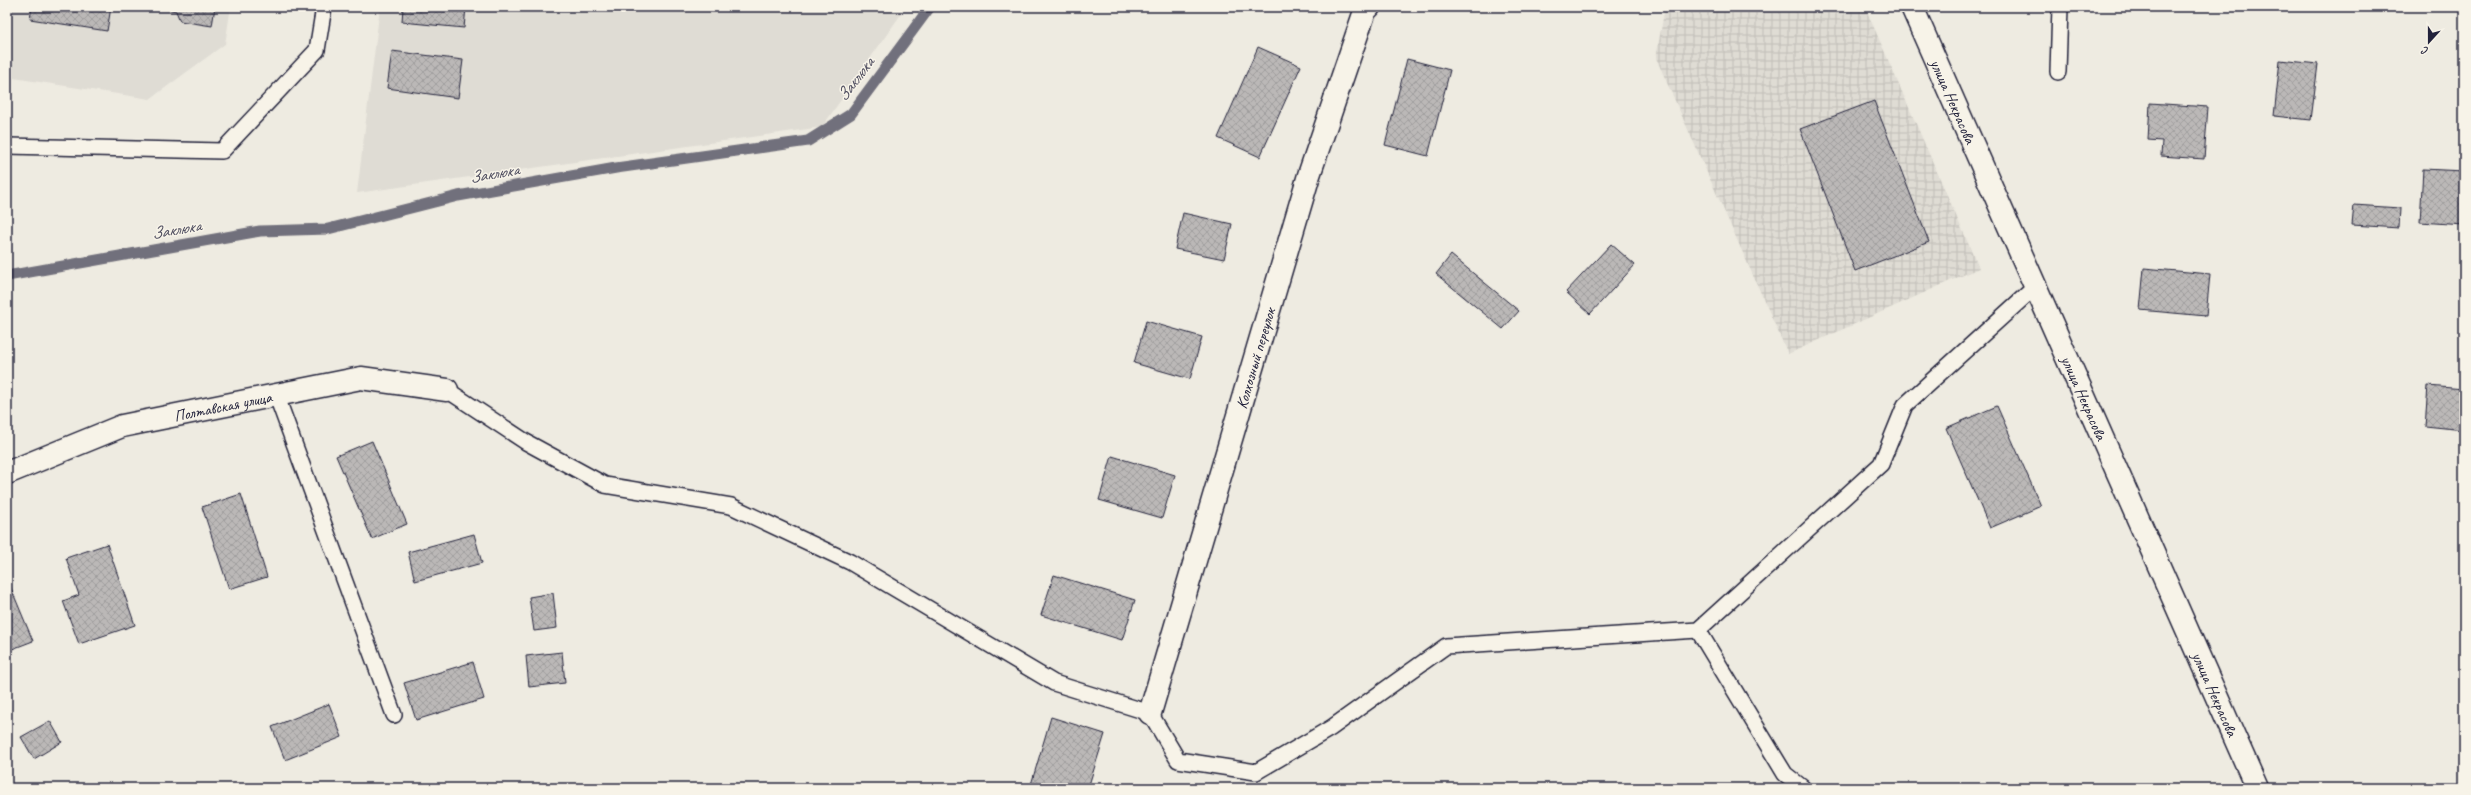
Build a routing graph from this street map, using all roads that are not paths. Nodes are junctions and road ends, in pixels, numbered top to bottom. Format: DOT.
graph roads {
  1 [pos="324,7"];
  2 [pos="1370,7"];
  3 [pos="1912,7"];
  4 [pos="2060,7"];
  5 [pos="2058,72"];
  6 [pos="7,146"];
  7 [pos="2035,287"];
  8 [pos="447,390"];
  9 [pos="277,397"];
  10 [pos="7,473"];
  11 [pos="1698,630"];
  12 [pos="1150,714"];
  13 [pos="394,715"];
  14 [pos="1803,788"];
  15 [pos="2257,788"];
  1 -- 6 [label="lane"];
  2 -- 12 [label="street, Колхозный переулок"];
  3 -- 7 [label="street, улица Некрасова"];
  4 -- 5 [label="lane"];
  7 -- 11 [label="lane"];
  7 -- 15 [label="street, улица Некрасова"];
  8 -- 9 [label="street, Полтавская улица"];
  8 -- 12 [label="lane"];
  9 -- 10 [label="street, Полтавская улица"];
  9 -- 13 [label="lane"];
  11 -- 12 [label="lane"];
  11 -- 14 [label="lane"];
}
